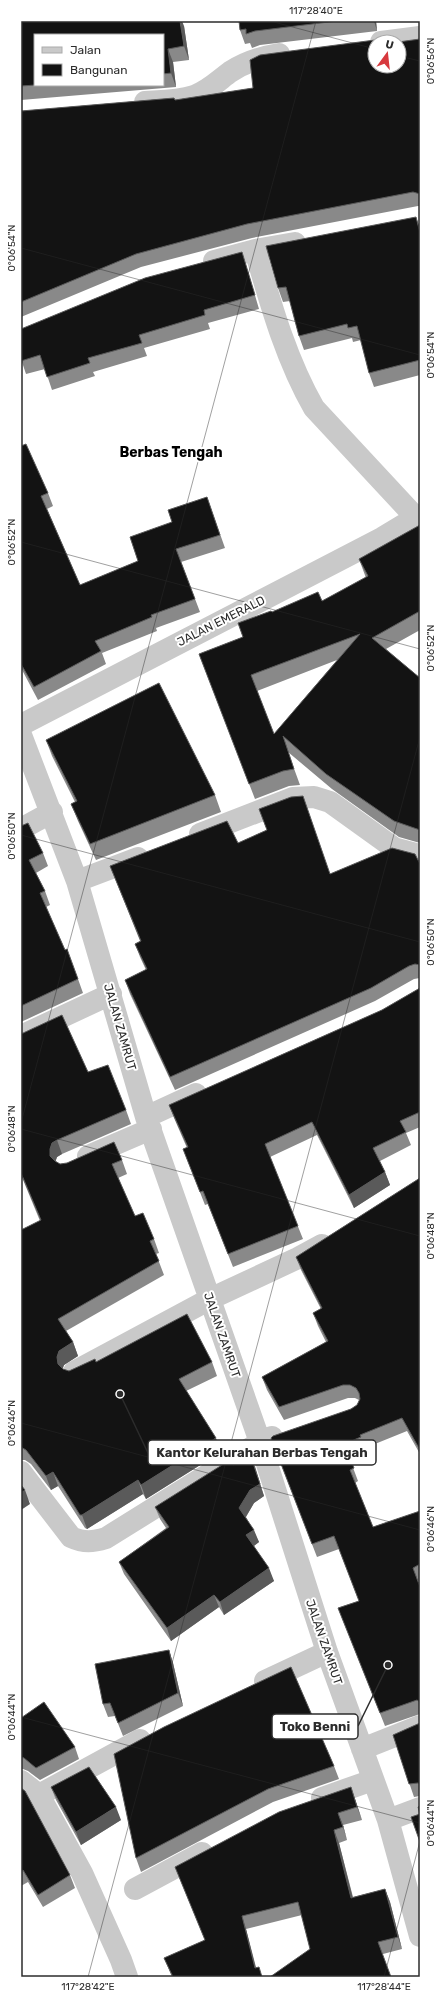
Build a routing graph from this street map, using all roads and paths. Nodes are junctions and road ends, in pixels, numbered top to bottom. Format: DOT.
graph roads {
  1 [pos="420,37"];
  2 [pos="407,39"];
  3 [pos="299,52"];
  4 [pos="122,104"];
  5 [pos="316,239"];
  6 [pos="255,250"];
  7 [pos="197,266"];
  8 [pos="419,518"];
  9 [pos="21,725"];
  10 [pos="21,735"];
  11 [pos="52,812"];
  12 [pos="21,829"];
  13 [pos="182,841"];
  14 [pos="159,850"];
  15 [pos="420,855"];
  16 [pos="77,881"];
  17 [pos="111,994"];
  18 [pos="21,1036"];
  19 [pos="217,1085"];
  20 [pos="149,1123"];
  21 [pos="67,1165"];
  22 [pos="338,1235"];
  23 [pos="210,1299"];
  24 [pos="74,1372"];
  25 [pos="288,1432"];
  26 [pos="260,1442"];
  27 [pos="21,1472"];
  28 [pos="326,1652"];
  29 [pos="248,1689"];
  30 [pos="420,1726"];
  31 [pos="156,1732"];
  32 [pos="362,1749"];
  33 [pos="373,1780"];
  34 [pos="21,1781"];
  35 [pos="39,1794"];
  36 [pos="301,1806"];
  37 [pos="420,1808"];
  38 [pos="388,1820"];
  39 [pos="217,1845"];
  40 [pos="135,1889"];
  41 [pos="420,1936"];
  42 [pos="127,1977"];
  1 -- 2 [label="street"];
  3 -- 4 [label="street"];
  5 -- 6 [label="street"];
  6 -- 7 [label="street"];
  6 -- 8 [label="street"];
  8 -- 9 [label="street, JALAN EMERALD"];
  10 -- 11 [label="street, JALAN ZAMRUT"];
  11 -- 12 [label="street"];
  11 -- 16 [label="street, JALAN ZAMRUT"];
  13 -- 15 [label="street"];
  14 -- 16 [label="street"];
  16 -- 17 [label="street, JALAN ZAMRUT"];
  17 -- 18 [label="street"];
  17 -- 20 [label="street, JALAN ZAMRUT"];
  19 -- 20 [label="street"];
  20 -- 21 [label="street"];
  20 -- 23 [label="street, JALAN ZAMRUT"];
  22 -- 23 [label="street"];
  23 -- 24 [label="street"];
  23 -- 26 [label="street, JALAN ZAMRUT"];
  25 -- 26 [label="street"];
  26 -- 27 [label="street"];
  26 -- 28 [label="street, JALAN ZAMRUT"];
  28 -- 29 [label="street"];
  28 -- 32 [label="street, JALAN ZAMRUT"];
  30 -- 32 [label="street"];
  31 -- 35 [label="street"];
  32 -- 33 [label="street, JALAN ZAMRUT"];
  33 -- 36 [label="street"];
  33 -- 38 [label="street, JALAN ZAMRUT"];
  34 -- 35 [label="street"];
  35 -- 42 [label="street"];
  37 -- 38 [label="street"];
  38 -- 41 [label="street, JALAN ZAMRUT"];
  39 -- 40 [label="street"];
}
